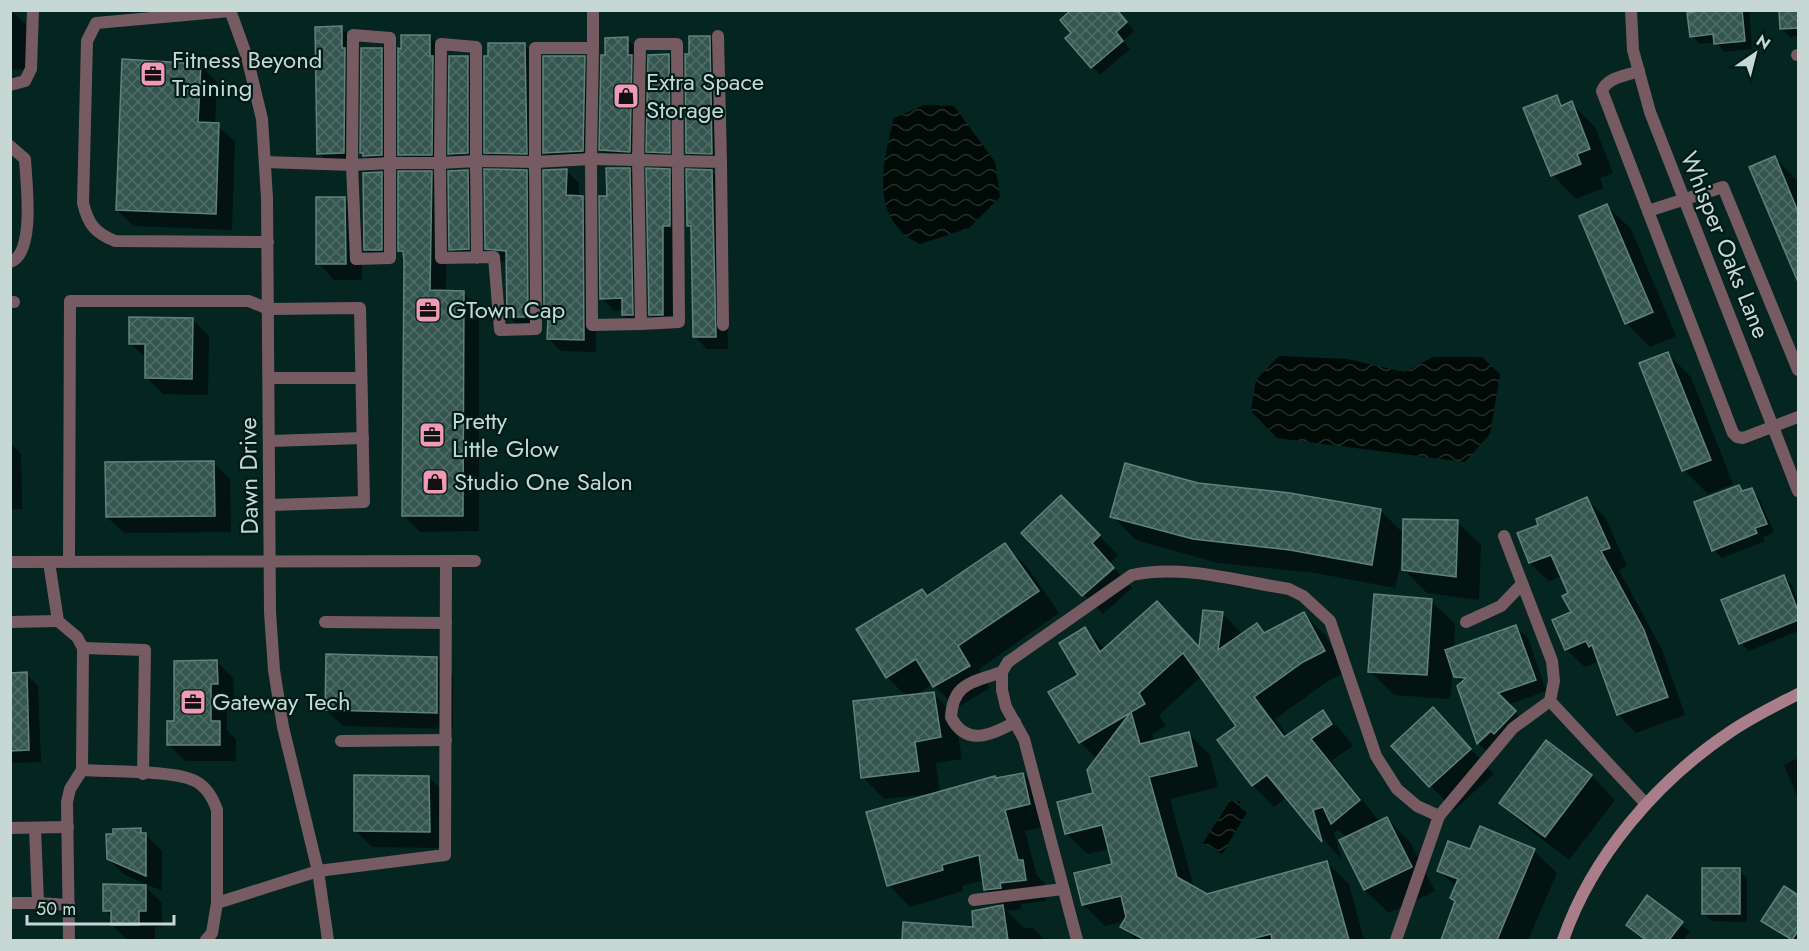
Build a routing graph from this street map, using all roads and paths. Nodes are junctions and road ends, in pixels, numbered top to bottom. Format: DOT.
graph roads {
  1 [pos="33,10"];
  2 [pos="593,10"];
  3 [pos="1631,10"];
  4 [pos="230,11"];
  5 [pos="718,36"];
  6 [pos="593,48"];
  7 [pos="1639,72"];
  8 [pos="10,85"];
  9 [pos="10,146"];
  10 [pos="591,159"];
  11 [pos="638,160"];
  12 [pos="476,161"];
  13 [pos="678,161"];
  14 [pos="265,162"];
  15 [pos="535,162"];
  16 [pos="721,162"];
  17 [pos="390,163"];
  18 [pos="440,163"];
  19 [pos="352,165"];
  20 [pos="1684,199"];
  21 [pos="1648,211"];
  22 [pos="268,242"];
  23 [pos="477,258"];
  24 [pos="10,262"];
  25 [pos="268,309"];
  26 [pos="641,324"];
  27 [pos="723,325"];
  28 [pos="1798,370"];
  29 [pos="269,378"];
  30 [pos="361,378"];
  31 [pos="1798,417"];
  32 [pos="1773,426"];
  33 [pos="363,438"];
  34 [pos="270,441"];
  35 [pos="1798,490"];
  36 [pos="271,505"];
  37 [pos="1504,536"];
  38 [pos="272,561"];
  39 [pos="446,561"];
  40 [pos="475,561"];
  41 [pos="10,562"];
  42 [pos="49,562"];
  43 [pos="69,562"];
  44 [pos="1522,584"];
  45 [pos="58,621"];
  46 [pos="10,622"];
  47 [pos="326,622"];
  48 [pos="1466,622"];
  49 [pos="446,623"];
  50 [pos="83,648"];
  51 [pos="1002,672"];
  52 [pos="1798,694"];
  53 [pos="1550,700"];
  54 [pos="1015,722"];
  55 [pos="446,740"];
  56 [pos="341,741"];
  57 [pos="81,770"];
  58 [pos="143,774"];
  59 [pos="1647,804"];
  60 [pos="1439,816"];
  61 [pos="68,827"];
  62 [pos="10,828"];
  63 [pos="35,828"];
  64 [pos="318,871"];
  65 [pos="1063,889"];
  66 [pos="974,900"];
  67 [pos="10,903"];
  68 [pos="38,903"];
  69 [pos="217,903"];
  70 [pos="69,905"];
  71 [pos="69,940"];
  72 [pos="207,940"];
  73 [pos="328,940"];
  74 [pos="1077,940"];
  75 [pos="1396,940"];
  76 [pos="1563,940"];
  1 -- 8 [label="street"];
  2 -- 6 [label="street"];
  3 -- 7 [label="street, Whisper Oaks Lane"];
  4 -- 14 [label="street, Dawn Drive"];
  4 -- 22 [label="street"];
  5 -- 16 [label="street"];
  6 -- 10 [label="street"];
  6 -- 15 [label="street"];
  7 -- 20 [label="street, Whisper Oaks Lane"];
  7 -- 21 [label="street"];
  9 -- 24 [label="street"];
  10 -- 11 [label="street"];
  10 -- 15 [label="street"];
  10 -- 26 [label="street"];
  11 -- 13 [label="street"];
  11 -- 13 [label="street"];
  11 -- 26 [label="street"];
  12 -- 15 [label="street"];
  12 -- 18 [label="street"];
  12 -- 18 [label="street"];
  12 -- 23 [label="street"];
  13 -- 16 [label="street"];
  13 -- 26 [label="street"];
  14 -- 19 [label="street"];
  14 -- 22 [label="street, Dawn Drive"];
  15 -- 23 [label="street"];
  16 -- 27 [label="street"];
  17 -- 18 [label="street"];
  17 -- 19 [label="street"];
  17 -- 19 [label="street"];
  17 -- 19 [label="street"];
  18 -- 23 [label="street"];
  20 -- 21 [label="street"];
  20 -- 28 [label="street"];
  20 -- 32 [label="street, Whisper Oaks Lane"];
  21 -- 32 [label="street"];
  22 -- 25 [label="street, Dawn Drive"];
  25 -- 29 [label="street, Dawn Drive"];
  25 -- 30 [label="street"];
  25 -- 43 [label="street"];
  29 -- 30 [label="street"];
  29 -- 34 [label="street, Dawn Drive"];
  30 -- 33 [label="street"];
  31 -- 32 [label="street"];
  32 -- 35 [label="street, Whisper Oaks Lane"];
  33 -- 34 [label="street"];
  33 -- 36 [label="street"];
  34 -- 36 [label="street, Dawn Drive"];
  36 -- 38 [label="street, Dawn Drive"];
  37 -- 44 [label="street"];
  38 -- 39 [label="street"];
  38 -- 43 [label="street"];
  38 -- 64 [label="street, Dawn Drive"];
  39 -- 40 [label="street"];
  39 -- 49 [label="street"];
  41 -- 42 [label="street"];
  42 -- 43 [label="street"];
  42 -- 45 [label="street"];
  44 -- 48 [label="street"];
  44 -- 53 [label="street"];
  45 -- 46 [label="street"];
  45 -- 50 [label="street"];
  47 -- 49 [label="street"];
  49 -- 55 [label="street"];
  50 -- 57 [label="street"];
  50 -- 58 [label="street"];
  51 -- 54 [label="street"];
  51 -- 54 [label="street"];
  51 -- 60 [label="street"];
  52 -- 59 [label="street"];
  53 -- 59 [label="street"];
  53 -- 60 [label="street"];
  54 -- 65 [label="street"];
  55 -- 56 [label="street"];
  55 -- 64 [label="street"];
  57 -- 58 [label="street"];
  57 -- 61 [label="street"];
  58 -- 69 [label="street"];
  59 -- 76 [label="street"];
  60 -- 75 [label="street"];
  61 -- 63 [label="street"];
  61 -- 70 [label="street"];
  62 -- 63 [label="street"];
  63 -- 68 [label="street"];
  64 -- 69 [label="street"];
  64 -- 73 [label="street, Dawn Drive"];
  65 -- 66 [label="street"];
  65 -- 74 [label="street"];
  67 -- 68 [label="street"];
  68 -- 70 [label="street"];
  69 -- 72 [label="street"];
  70 -- 71 [label="street"];
}
